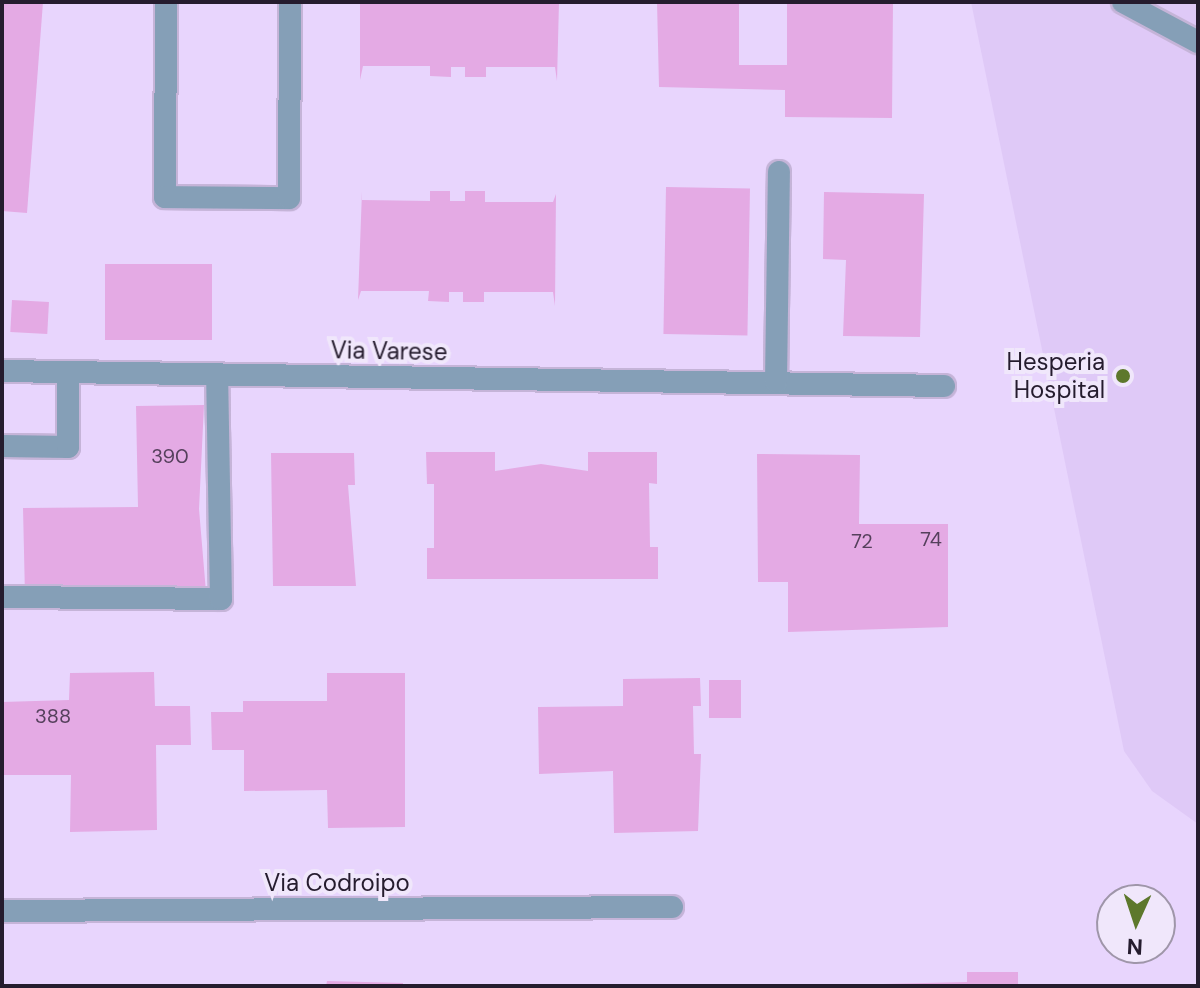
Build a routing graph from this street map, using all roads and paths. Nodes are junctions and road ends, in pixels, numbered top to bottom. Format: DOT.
graph roads {
  1 [pos="166,2"];
  2 [pos="290,2"];
  3 [pos="1123,2"];
  4 [pos="1198,42"];
  5 [pos="779,172"];
  6 [pos="2,371"];
  7 [pos="68,372"];
  8 [pos="217,375"];
  9 [pos="776,382"];
  10 [pos="944,386"];
  11 [pos="2,446"];
  12 [pos="2,597"];
  13 [pos="672,907"];
  14 [pos="2,911"];
  1 -- 2 [label="street"];
  3 -- 4 [label="street"];
  5 -- 9 [label="street"];
  6 -- 7 [label="street, Via Varese"];
  7 -- 8 [label="street, Via Varese"];
  7 -- 11 [label="street"];
  8 -- 9 [label="street, Via Varese"];
  8 -- 12 [label="street"];
  9 -- 10 [label="street, Via Varese"];
  13 -- 14 [label="street, Via Codroipo"];
}
